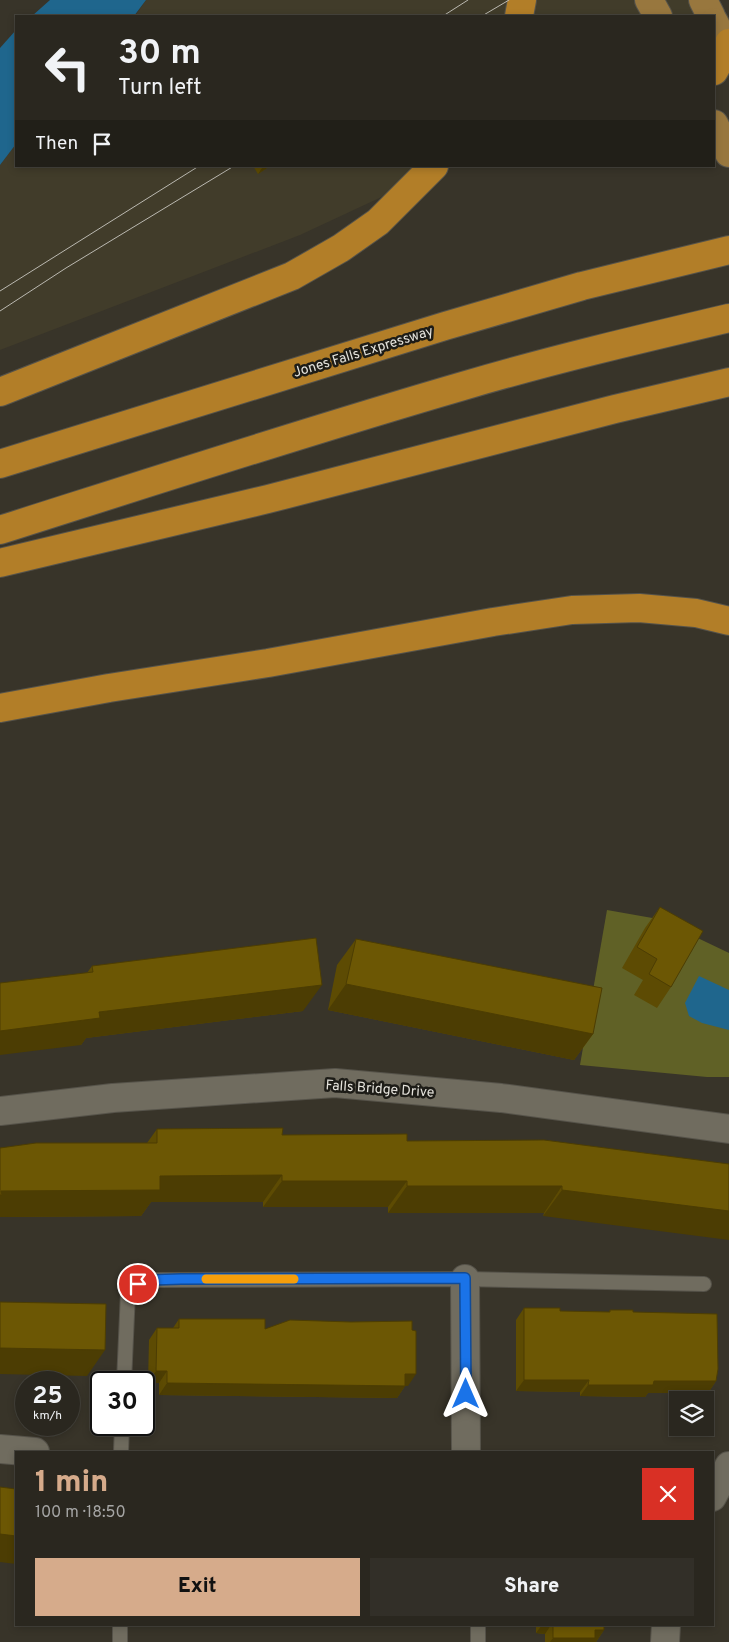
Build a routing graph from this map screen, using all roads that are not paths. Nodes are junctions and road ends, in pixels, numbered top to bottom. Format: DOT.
graph roads {
  1 [pos="522,0"];
  2 [pos="649,0"];
  3 [pos="519,15"];
  4 [pos="657,15"];
  5 [pos="715,23"];
  6 [pos="728,48"];
  7 [pos="715,69"];
  8 [pos="715,126"];
  9 [pos="729,153"];
  10 [pos="433,167"];
  11 [pos="727,251"];
  12 [pos="729,318"];
  13 [pos="729,382"];
  14 [pos="0,392"];
  15 [pos="0,464"];
  16 [pos="0,530"];
  17 [pos="0,563"];
  18 [pos="729,621"];
  19 [pos="0,708"];
  20 [pos="0,1111"];
  21 [pos="729,1129"];
  22 [pos="465,1278"];
  23 [pos="704,1284"];
  24 [pos="124,1371"];
  25 [pos="122,1436"];
  26 [pos="0,1449"];
  27 [pos="23,1451"];
  28 [pos="121,1451"];
  29 [pos="466,1451"];
  30 [pos="723,1467"];
  31 [pos="714,1492"];
  32 [pos="120,1626"];
  33 [pos="478,1626"];
  34 [pos="666,1626"];
  35 [pos="120,1642"];
  36 [pos="478,1642"];
  37 [pos="664,1642"];
  1 -- 3 [label="highway"];
  2 -- 4 [label="main road"];
  5 -- 6 [label="main road"];
  6 -- 7 [label="highway"];
  8 -- 9 [label="main road"];
  10 -- 14 [label="highway"];
  11 -- 15 [label="highway, Jones Falls Expressway"];
  12 -- 16 [label="highway"];
  13 -- 17 [label="highway"];
  18 -- 19 [label="highway"];
  20 -- 21 [label="street, Falls Bridge Drive"];
  22 -- 23 [label="lane"];
  22 -- 24 [label="lane"];
  22 -- 29 [label="street"];
  25 -- 28 [label="lane"];
  26 -- 27 [label="street"];
  30 -- 31 [label="street"];
  32 -- 35 [label="lane"];
  33 -- 36 [label="lane"];
  34 -- 37 [label="street"];
}
